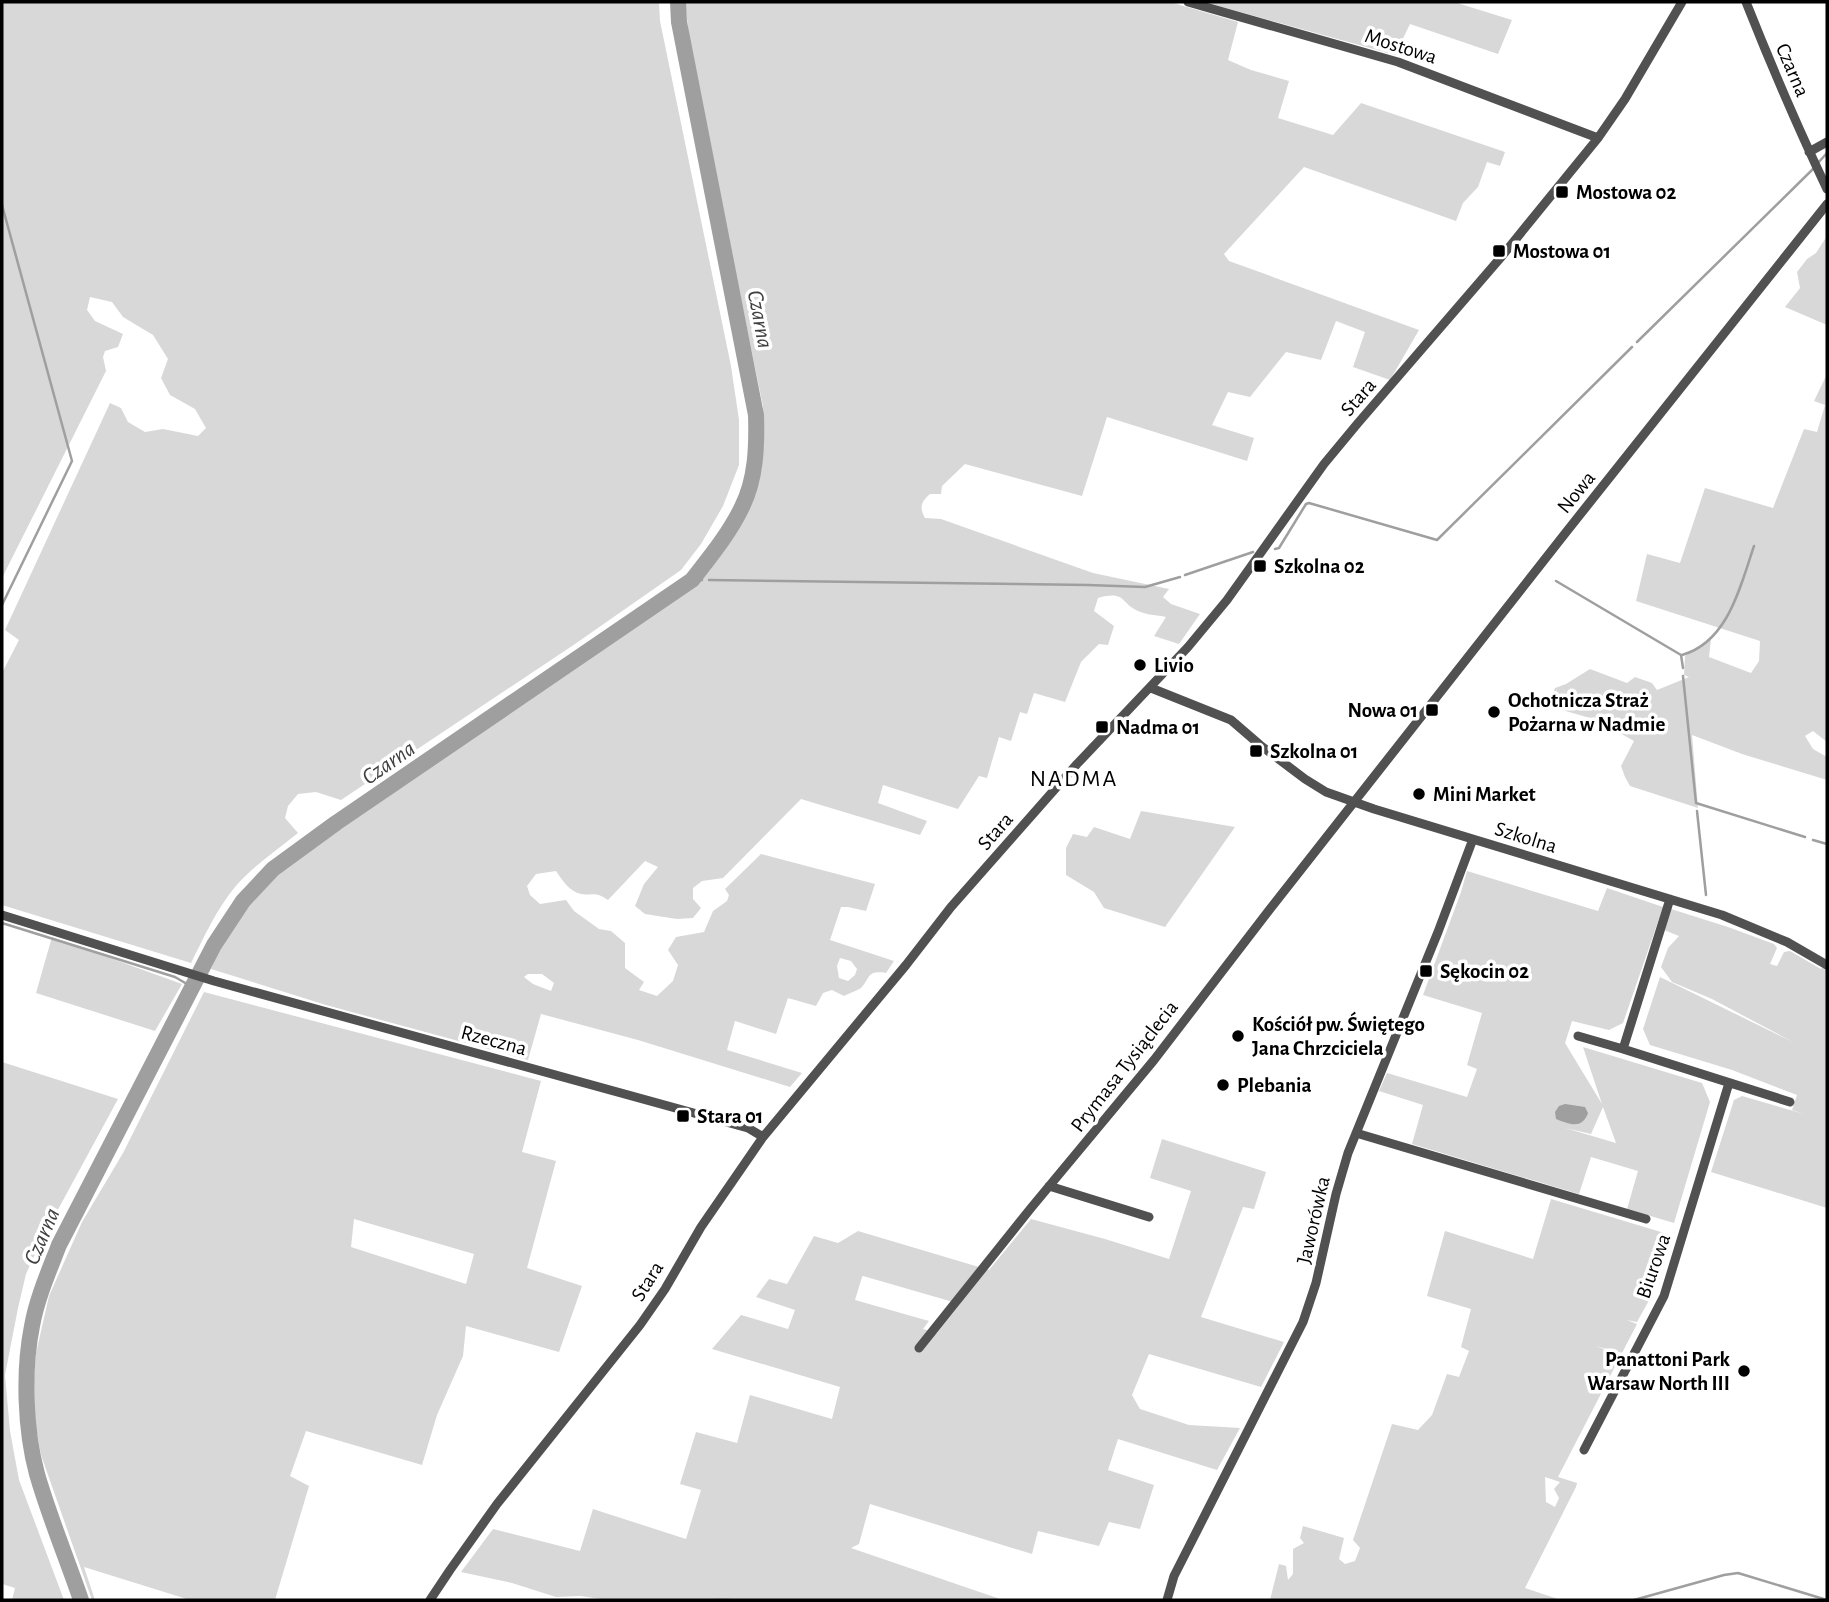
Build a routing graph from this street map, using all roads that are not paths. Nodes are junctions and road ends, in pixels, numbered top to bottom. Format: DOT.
graph roads {
  1 [pos="1188,2"];
  2 [pos="1682,2"];
  3 [pos="1746,2"];
  4 [pos="1598,138"];
  5 [pos="1827,142"];
  6 [pos="1809,152"];
  7 [pos="1827,189"];
  8 [pos="1827,204"];
  9 [pos="1151,688"];
  10 [pos="1354,803"];
  11 [pos="1473,839"];
  12 [pos="1670,899"];
  13 [pos="2,915"];
  14 [pos="1827,965"];
  15 [pos="1578,1036"];
  16 [pos="1623,1049"];
  17 [pos="1729,1083"];
  18 [pos="1790,1102"];
  19 [pos="1356,1133"];
  20 [pos="763,1137"];
  21 [pos="1049,1186"];
  22 [pos="1149,1217"];
  23 [pos="1646,1219"];
  24 [pos="919,1349"];
  25 [pos="1584,1450"];
  26 [pos="430,1600"];
  27 [pos="1167,1600"];
  1 -- 4 [label="street, Mostowa"];
  2 -- 4 [label="street, Stara"];
  3 -- 6 [label="street, Czarna"];
  4 -- 9 [label="street, Stara"];
  5 -- 6 [label="street"];
  6 -- 7 [label="street, Czarna"];
  8 -- 10 [label="street, Nowa"];
  9 -- 10 [label="street, Szkolna"];
  9 -- 20 [label="street, Stara"];
  10 -- 11 [label="street, Szkolna"];
  10 -- 21 [label="street, Prymasa Tysiąclecia"];
  11 -- 12 [label="street, Szkolna"];
  11 -- 19 [label="street, Jaworówka"];
  12 -- 14 [label="street, Szkolna"];
  12 -- 16 [label="street"];
  13 -- 20 [label="street, Rzeczna"];
  15 -- 16 [label="street"];
  16 -- 17 [label="street"];
  17 -- 18 [label="street"];
  17 -- 25 [label="street, Biurowa"];
  19 -- 23 [label="street"];
  19 -- 27 [label="street, Jaworówka"];
  20 -- 26 [label="street, Stara"];
  21 -- 22 [label="street"];
  21 -- 24 [label="street, Prymasa Tysiąclecia"];
}
